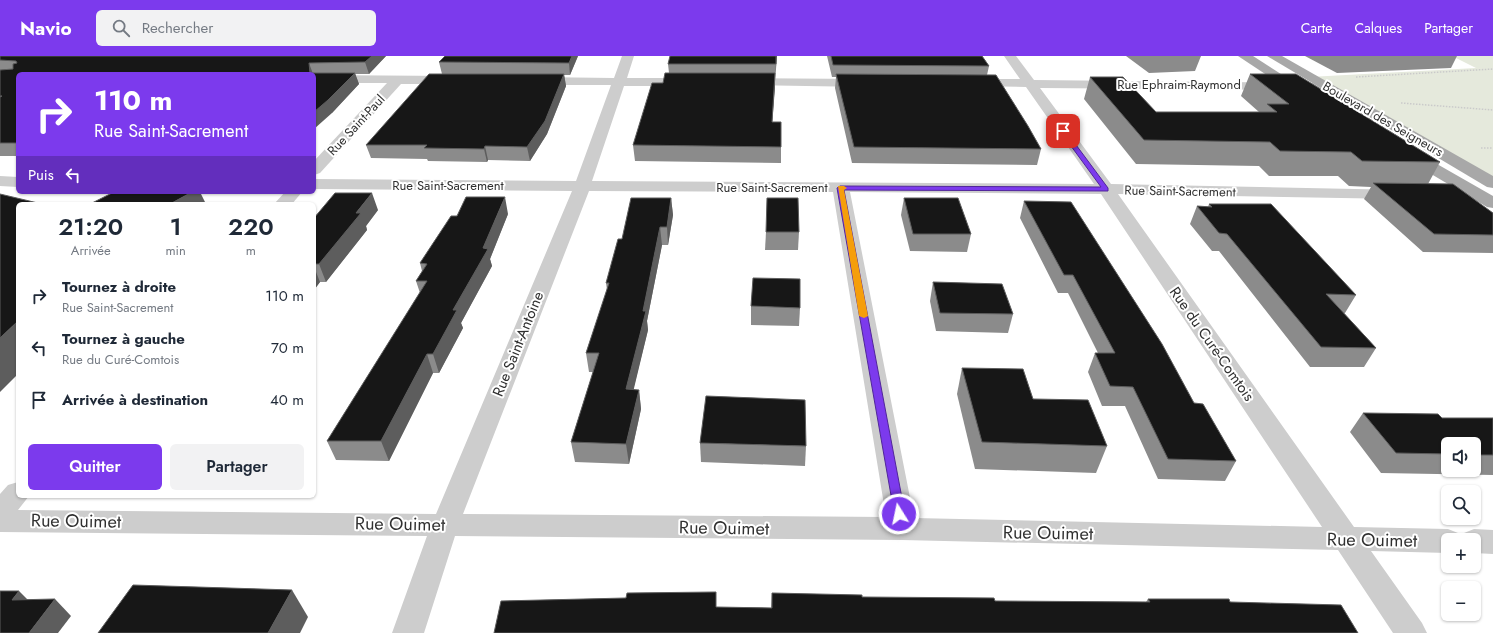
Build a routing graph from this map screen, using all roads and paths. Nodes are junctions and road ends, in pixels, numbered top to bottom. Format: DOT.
graph roads {
  1 [pos="628,56"];
  2 [pos="1010,56"];
  3 [pos="1244,56"];
  4 [pos="1273,56"];
  5 [pos="1493,69"];
  6 [pos="1353,77"];
  7 [pos="316,79"];
  8 [pos="397,80"];
  9 [pos="469,80"];
  10 [pos="524,81"];
  11 [pos="620,82"];
  12 [pos="706,82"];
  13 [pos="730,82"];
  14 [pos="879,83"];
  15 [pos="958,83"];
  16 [pos="1029,83"];
  17 [pos="1290,85"];
  18 [pos="1324,86"];
  19 [pos="1317,100"];
  20 [pos="1400,103"];
  21 [pos="1493,110"];
  22 [pos="1398,148"];
  23 [pos="316,168"];
  24 [pos="0,181"];
  25 [pos="16,182"];
  26 [pos="1493,183"];
  27 [pos="316,184"];
  28 [pos="581,186"];
  29 [pos="840,188"];
  30 [pos="1106,190"];
  31 [pos="292,194"];
  32 [pos="1414,194"];
  33 [pos="1445,194"];
  34 [pos="1489,198"];
  35 [pos="285,202"];
  36 [pos="16,494"];
  37 [pos="0,512"];
  38 [pos="0,521"];
  39 [pos="445,525"];
  40 [pos="902,529"];
  41 [pos="1347,540"];
  42 [pos="1441,541"];
  43 [pos="1481,541"];
  44 [pos="1493,542"];
  45 [pos="408,633"];
  46 [pos="1411,633"];
  1 -- 11 [label="street, Rue Saint-Antoine"];
  2 -- 16 [label="street, Rue du Curé-Comtois"];
  3 -- 17 [label="main road, Boulevard des Seigneurs"];
  4 -- 18 [label="main road, Boulevard des Seigneurs"];
  5 -- 6 [label="path"];
  7 -- 8 [label="street"];
  8 -- 9 [label="street"];
  8 -- 23 [label="street, Rue Saint-Paul"];
  10 -- 11 [label="street"];
  11 -- 12 [label="street"];
  11 -- 28 [label="street, Rue Saint-Antoine"];
  13 -- 14 [label="street"];
  15 -- 16 [label="street, Rue Ephraim-Raymond"];
  16 -- 17 [label="street, Rue Ephraim-Raymond"];
  16 -- 30 [label="street, Rue du Curé-Comtois"];
  17 -- 18 [label="street, Rue Ephraim-Raymond"];
  17 -- 19 [label="main road, Boulevard des Seigneurs"];
  18 -- 26 [label="main road, Boulevard des Seigneurs"];
  20 -- 21 [label="path"];
  22 -- 34 [label="main road, Boulevard des Seigneurs"];
  24 -- 25 [label="street"];
  27 -- 28 [label="street, Rue Saint-Sacrement"];
  28 -- 29 [label="street, Rue Saint-Sacrement"];
  28 -- 39 [label="street, Rue Saint-Antoine"];
  29 -- 30 [label="street, Rue Saint-Sacrement"];
  29 -- 40 [label="street"];
  30 -- 32 [label="street, Rue Saint-Sacrement"];
  30 -- 41 [label="street, Rue du Curé-Comtois"];
  31 -- 35 [label="street"];
  33 -- 34 [label="street"];
  36 -- 37 [label="street"];
  38 -- 39 [label="street, Rue Ouimet"];
  39 -- 40 [label="street, Rue Ouimet"];
  39 -- 45 [label="street, Rue Saint-Antoine"];
  40 -- 41 [label="street, Rue Ouimet"];
  41 -- 42 [label="street, Rue Ouimet"];
  41 -- 46 [label="street, Rue du Curé-Comtois"];
  43 -- 44 [label="street"];
}
